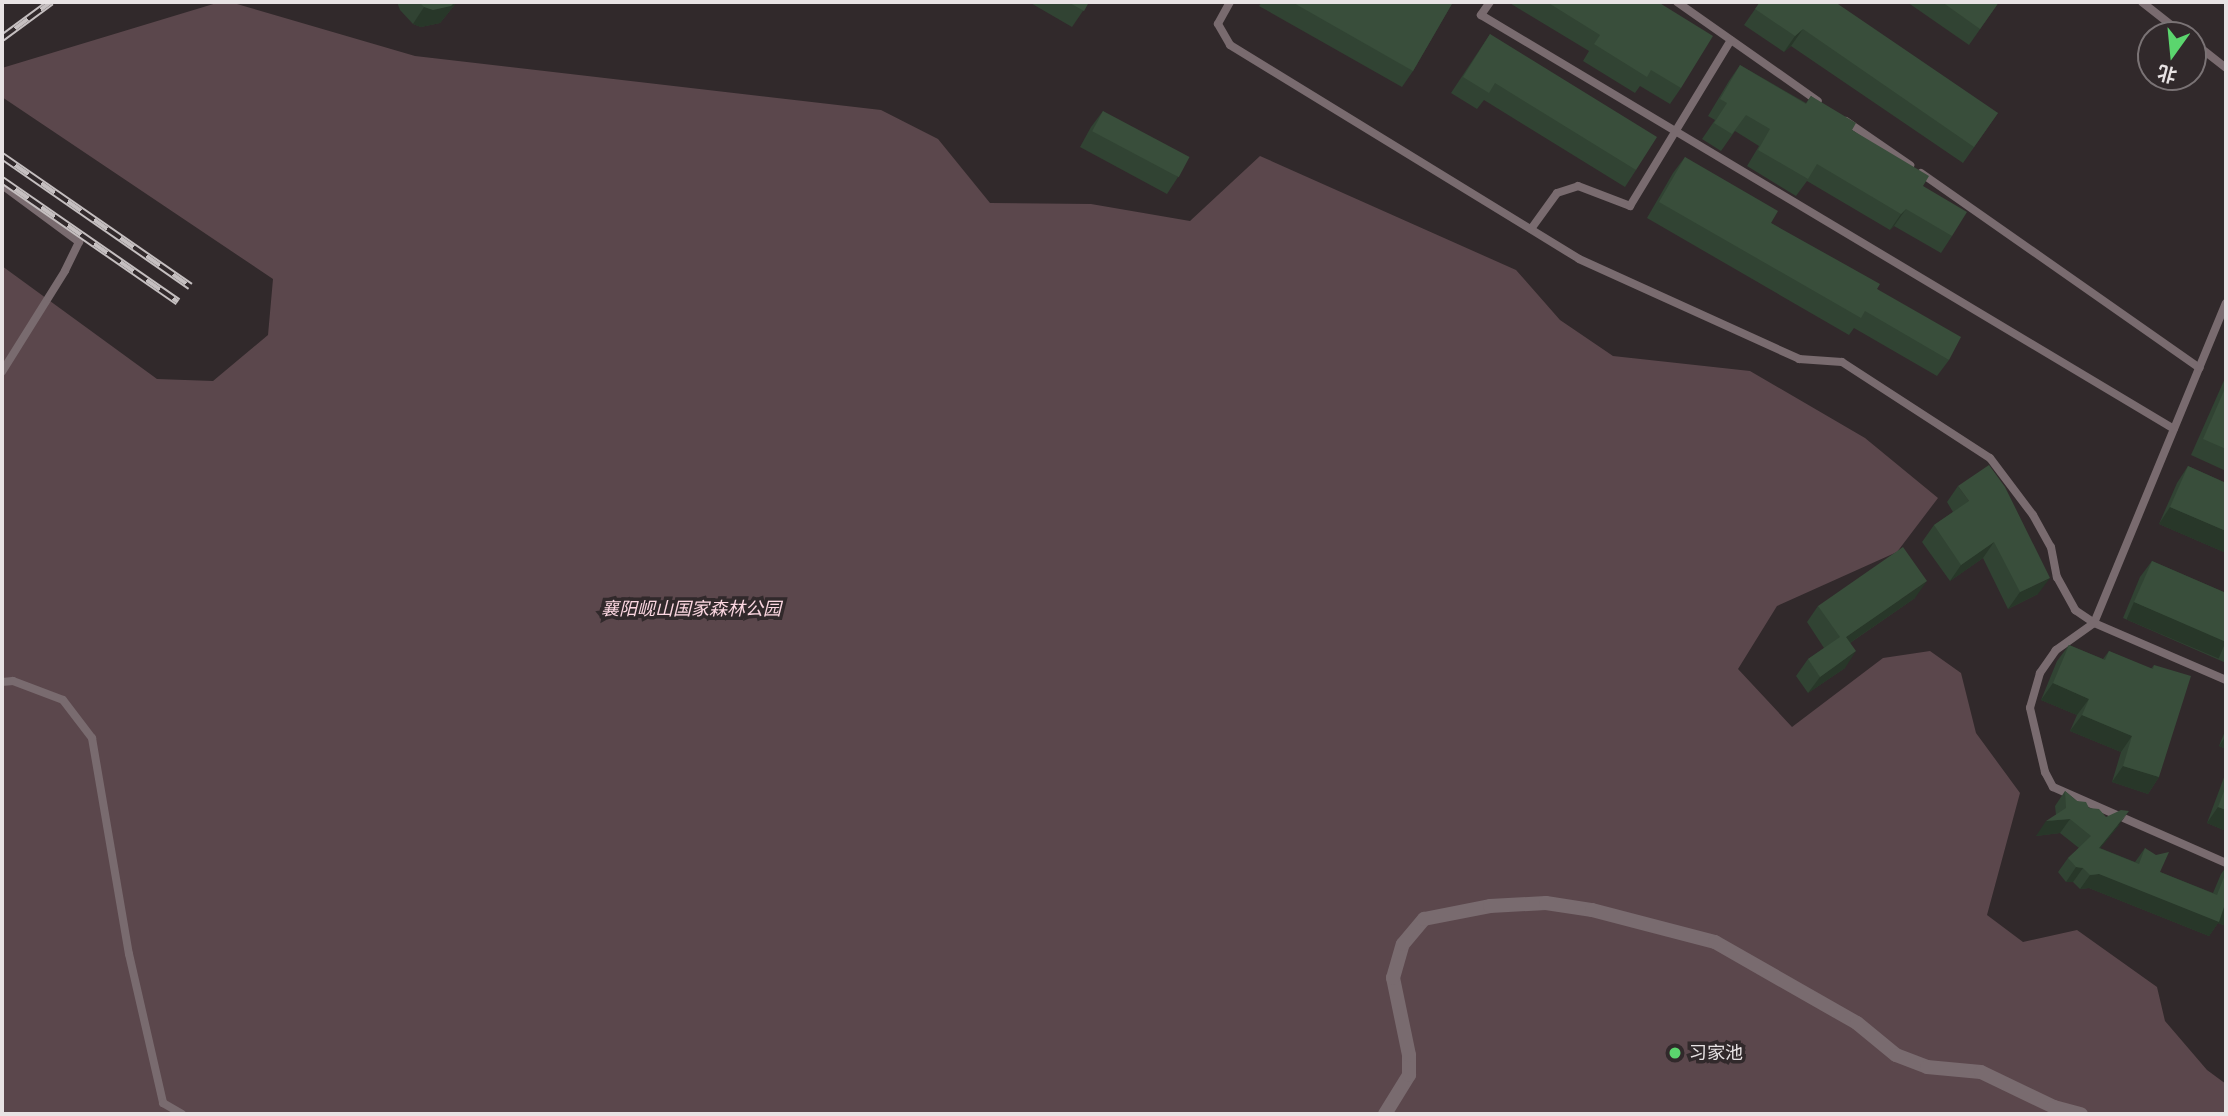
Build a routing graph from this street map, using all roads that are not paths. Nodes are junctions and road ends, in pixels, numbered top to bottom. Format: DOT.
graph roads {
  1 [pos="1230,2"];
  2 [pos="1490,2"];
  3 [pos="1676,2"];
  4 [pos="2142,2"];
  5 [pos="2166,21"];
  6 [pos="1731,40"];
  7 [pos="2207,53"];
  8 [pos="2226,68"];
  9 [pos="1823,104"];
  10 [pos="1834,112"];
  11 [pos="1676,132"];
  12 [pos="2,185"];
  13 [pos="1531,229"];
  14 [pos="2226,303"];
  15 [pos="2199,368"];
  16 [pos="2,372"];
  17 [pos="2174,429"];
  18 [pos="2094,623"];
  19 [pos="2226,680"];
  20 [pos="2,682"];
  21 [pos="2226,863"];
  22 [pos="181,1114"];
  23 [pos="1385,1114"];
  24 [pos="2081,1114"];
  1 -- 13 [label="lane"];
  2 -- 11 [label="lane"];
  3 -- 6 [label="lane"];
  4 -- 5 [label="lane"];
  6 -- 9 [label="lane"];
  6 -- 11 [label="lane"];
  7 -- 8 [label="lane"];
  10 -- 15 [label="lane"];
  11 -- 13 [label="lane"];
  11 -- 17 [label="lane"];
  12 -- 16 [label="lane"];
  13 -- 18 [label="lane"];
  14 -- 15 [label="lane"];
  15 -- 17 [label="lane"];
  17 -- 18 [label="lane"];
  18 -- 19 [label="lane"];
  18 -- 21 [label="lane"];
  20 -- 22 [label="lane"];
  23 -- 24 [label="street"];
}
